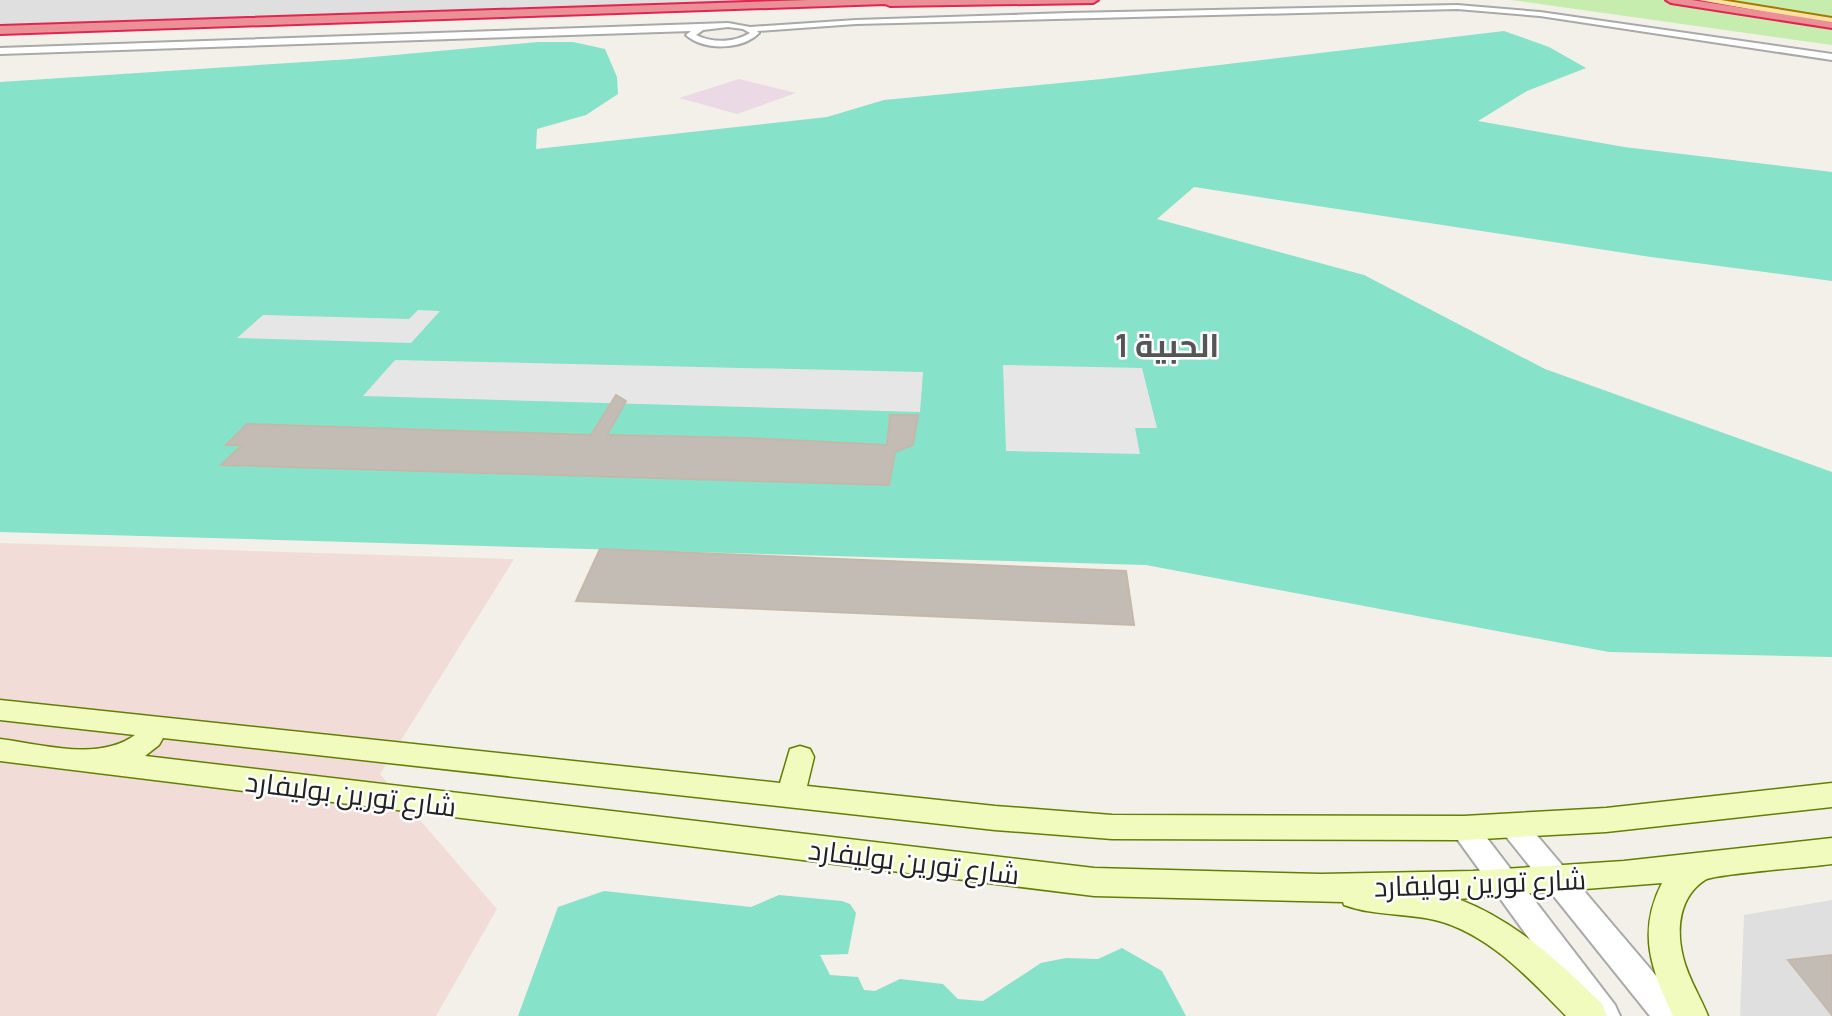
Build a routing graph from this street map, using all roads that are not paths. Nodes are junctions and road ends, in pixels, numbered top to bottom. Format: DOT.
graph roads {
  1 [pos="638,0"];
  2 [pos="908,0"];
  3 [pos="1093,0"];
  4 [pos="1671,0"];
  5 [pos="1704,0"];
  6 [pos="1721,0"];
  7 [pos="1752,0"];
  8 [pos="832,3"];
  9 [pos="1832,19"];
  10 [pos="0,20"];
  11 [pos="701,28"];
  12 [pos="0,30"];
  13 [pos="752,32"];
  14 [pos="690,35"];
  15 [pos="0,52"];
  16 [pos="1832,58"];
  17 [pos="0,710"];
  18 [pos="151,728"];
  19 [pos="0,750"];
  20 [pos="800,757"];
  21 [pos="94,761"];
  22 [pos="791,794"];
  23 [pos="1832,795"];
  24 [pos="1513,826"];
  25 [pos="1464,828"];
  26 [pos="1832,851"];
  27 [pos="1699,866"];
  28 [pos="1556,880"];
  29 [pos="1505,883"];
  30 [pos="1337,887"];
  31 [pos="1590,1016"];
  32 [pos="1604,1016"];
  33 [pos="1670,1016"];
  34 [pos="1691,1016"];
  1 -- 10 [label="highway"];
  2 -- 8 [label="highway"];
  3 -- 8 [label="highway"];
  4 -- 9 [label="highway"];
  5 -- 9 [label="main road"];
  6 -- 9 [label="highway"];
  7 -- 9 [label="highway"];
  8 -- 12 [label="highway"];
  11 -- 13 [label="street"];
  11 -- 14 [label="street"];
  11 -- 15 [label="street"];
  13 -- 14 [label="street"];
  13 -- 16 [label="street"];
  14 -- 15 [label="street"];
  17 -- 18 [label="main road, شارع تورين بوليفارد"];
  18 -- 21 [label="main road"];
  18 -- 22 [label="main road, شارع تورين بوليفارد"];
  19 -- 21 [label="main road, شارع تورين بوليفارد"];
  20 -- 22 [label="main road"];
  21 -- 30 [label="main road, شارع تورين بوليفارد"];
  22 -- 25 [label="main road, شارع تورين بوليفارد"];
  23 -- 24 [label="main road, شارع تورين بوليفارد"];
  24 -- 25 [label="main road, شارع تورين بوليفارد"];
  24 -- 28 [label="street"];
  25 -- 29 [label="street"];
  26 -- 27 [label="main road, شارع تورين بوليفارد"];
  27 -- 28 [label="main road, شارع تورين بوليفارد"];
  27 -- 34 [label="main road"];
  28 -- 29 [label="main road, شارع تورين بوليفارد"];
  28 -- 33 [label="street"];
  29 -- 30 [label="main road, شارع تورين بوليفارد"];
  29 -- 32 [label="street"];
  30 -- 31 [label="main road"];
}
